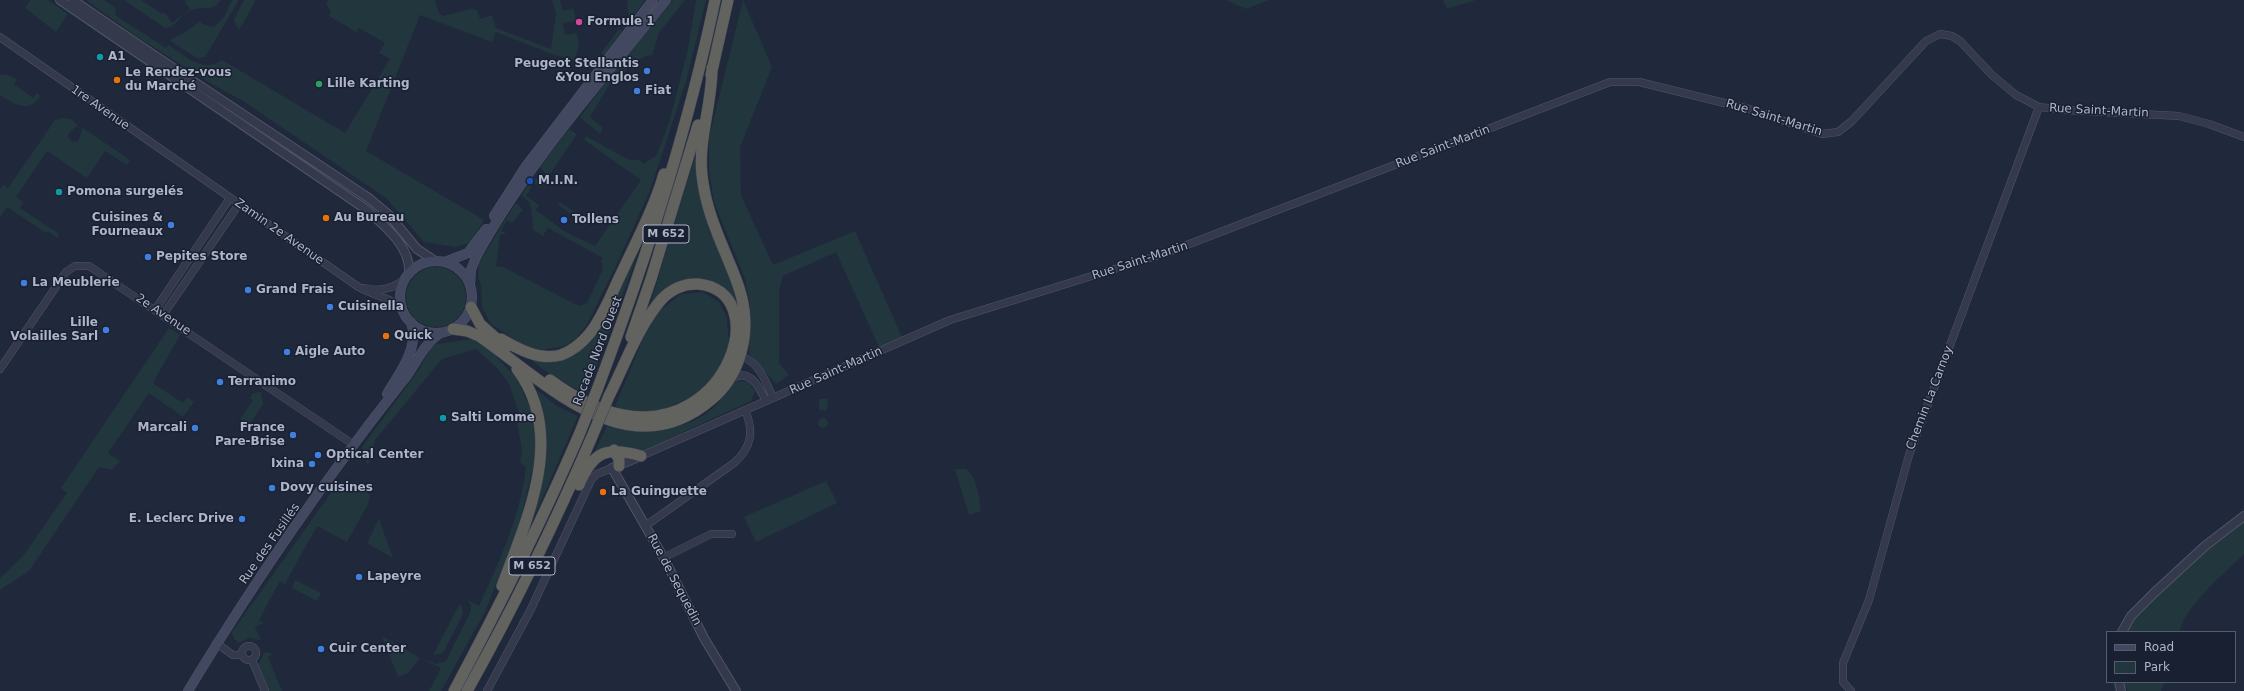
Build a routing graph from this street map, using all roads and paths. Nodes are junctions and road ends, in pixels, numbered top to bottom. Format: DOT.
graph roads {
  1 [pos="60,0"];
  2 [pos="73,0"];
  3 [pos="666,0"];
  4 [pos="715,0"];
  5 [pos="728,0"];
  6 [pos="652,1"];
  7 [pos="0,37"];
  8 [pos="712,68"];
  9 [pos="690,106"];
  10 [pos="2039,107"];
  11 [pos="2244,137"];
  12 [pos="201,178"];
  13 [pos="230,198"];
  14 [pos="239,204"];
  15 [pos="435,261"];
  16 [pos="444,262"];
  17 [pos="407,276"];
  18 [pos="470,285"];
  19 [pos="357,286"];
  20 [pos="471,307"];
  21 [pos="402,309"];
  22 [pos="155,310"];
  23 [pos="163,315"];
  24 [pos="410,322"];
  25 [pos="453,329"];
  26 [pos="486,330"];
  27 [pos="441,333"];
  28 [pos="740,356"];
  29 [pos="511,361"];
  30 [pos="726,368"];
  31 [pos="0,369"];
  32 [pos="728,381"];
  33 [pos="609,396"];
  34 [pos="773,398"];
  35 [pos="766,401"];
  36 [pos="745,410"];
  37 [pos="376,415"];
  38 [pos="354,445"];
  39 [pos="614,450"];
  40 [pos="641,456"];
  41 [pos="615,467"];
  42 [pos="2244,516"];
  43 [pos="644,524"];
  44 [pos="732,534"];
  45 [pos="664,558"];
  46 [pos="506,620"];
  47 [pos="490,626"];
  48 [pos="2123,631"];
  49 [pos="216,643"];
  50 [pos="242,655"];
  51 [pos="252,660"];
  52 [pos="188,691"];
  53 [pos="265,691"];
  54 [pos="454,691"];
  55 [pos="467,691"];
  56 [pos="487,691"];
  57 [pos="736,691"];
  58 [pos="1851,691"];
  1 -- 17 [label="street"];
  2 -- 15 [label="street"];
  3 -- 18 [label="main road"];
  4 -- 9 [label="highway, Rocade Nord Ouest / M 652"];
  5 -- 8 [label="highway, Rocade Nord Ouest / M 652"];
  6 -- 16 [label="main road"];
  7 -- 12 [label="street, 1re Avenue"];
  8 -- 28 [label="highway"];
  8 -- 33 [label="highway, Rocade Nord Ouest / M 652"];
  9 -- 26 [label="highway"];
  9 -- 47 [label="highway, Rocade Nord Ouest / M 652, bridge"];
  10 -- 11 [label="street, Rue Saint-Martin"];
  10 -- 34 [label="street, Rue Saint-Martin"];
  10 -- 58 [label="street, Chemin La Carnoy"];
  12 -- 13 [label="street, Zamin 2e Avenue"];
  13 -- 14 [label="street, Zamin 2e Avenue"];
  13 -- 22 [label="street"];
  14 -- 19 [label="street, Zamin 2e Avenue"];
  14 -- 23 [label="street"];
  15 -- 16 [label="main road"];
  15 -- 17 [label="main road"];
  16 -- 18 [label="main road"];
  17 -- 19 [label="street, Zamin 2e Avenue"];
  17 -- 21 [label="main road"];
  18 -- 20 [label="main road"];
  19 -- 21 [label="street, Zamin 2e Avenue"];
  20 -- 25 [label="main road"];
  20 -- 26 [label="highway"];
  21 -- 24 [label="main road"];
  22 -- 23 [label="street, 2e Avenue"];
  22 -- 31 [label="street, 2e Avenue"];
  23 -- 38 [label="street, 2e Avenue"];
  24 -- 27 [label="main road"];
  24 -- 37 [label="main road"];
  25 -- 27 [label="main road"];
  25 -- 29 [label="highway"];
  26 -- 30 [label="highway"];
  27 -- 37 [label="main road"];
  28 -- 30 [label="highway"];
  28 -- 32 [label="highway"];
  28 -- 34 [label="street"];
  29 -- 32 [label="highway"];
  29 -- 47 [label="highway"];
  30 -- 33 [label="highway"];
  32 -- 35 [label="street"];
  33 -- 46 [label="highway, Rocade Nord Ouest / M 652, bridge"];
  34 -- 35 [label="street, Rue Saint-Martin"];
  35 -- 36 [label="street, Rue Saint-Martin"];
  36 -- 40 [label="street, Rue Saint-Martin"];
  36 -- 43 [label="street"];
  37 -- 38 [label="main road, Rue des Fusillés"];
  38 -- 49 [label="main road, Rue des Fusillés"];
  39 -- 40 [label="highway"];
  39 -- 41 [label="highway"];
  39 -- 46 [label="highway"];
  40 -- 41 [label="street, Rue Saint-Martin"];
  41 -- 43 [label="street, Rue de Sequedin"];
  41 -- 56 [label="street"];
  42 -- 48 [label="street"];
  43 -- 45 [label="street, Rue de Sequedin"];
  44 -- 45 [label="street"];
  45 -- 57 [label="street, Rue de Sequedin"];
  46 -- 55 [label="highway, Rocade Nord Ouest / M 652"];
  47 -- 54 [label="highway, Rocade Nord Ouest / M 652"];
  49 -- 50 [label="street"];
  49 -- 52 [label="main road, Rue des Fusillés"];
  50 -- 51 [label="street"];
  50 -- 51 [label="street"];
  51 -- 53 [label="street"];
}
